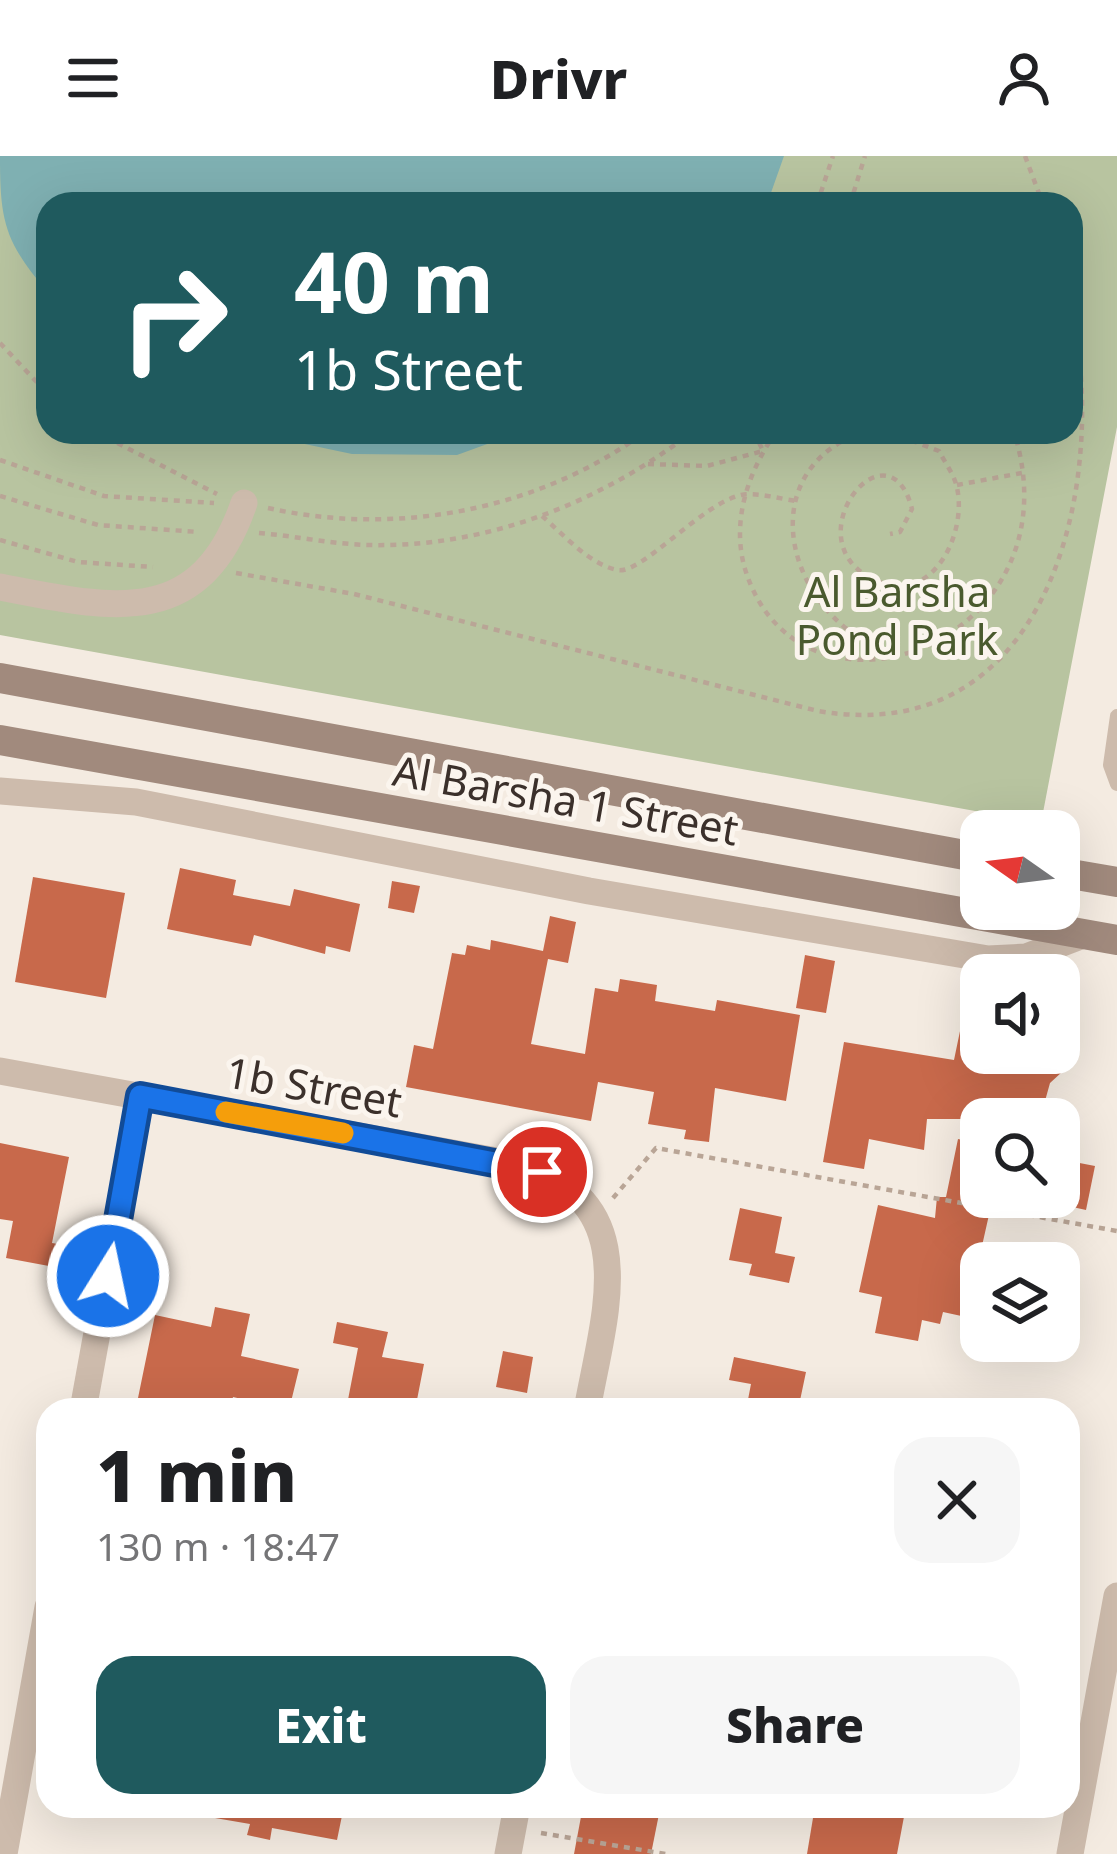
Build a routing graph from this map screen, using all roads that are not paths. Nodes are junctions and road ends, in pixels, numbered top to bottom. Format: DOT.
graph roads {
  1 [pos="244,503"];
  2 [pos="0,587"];
  3 [pos="0,679"];
  4 [pos="1117,716"];
  5 [pos="0,740"];
  6 [pos="1117,784"];
  7 [pos="0,791"];
  8 [pos="960,854"];
  9 [pos="1080,876"];
  10 [pos="1117,883"];
  11 [pos="1101,937"];
  12 [pos="0,1071"];
  13 [pos="140,1096"];
  14 [pos="85,1398"];
  15 [pos="589,1398"];
  16 [pos="1117,1596"];
  17 [pos="36,1674"];
  18 [pos="1080,1799"];
  19 [pos="1077,1818"];
  20 [pos="4,1854"];
  21 [pos="1070,1854"];
  1 -- 2 [label="street"];
  3 -- 8 [label="street, Al Barsha 1 Street"];
  4 -- 6 [label="lane"];
  5 -- 11 [label="street, Al Barsha 1 Street"];
  7 -- 11 [label="street"];
  9 -- 10 [label="street"];
  12 -- 13 [label="street, 1b Street"];
  13 -- 14 [label="street"];
  13 -- 15 [label="street, 1b Street"];
  16 -- 18 [label="street"];
  17 -- 20 [label="street"];
  19 -- 21 [label="street"];
}
